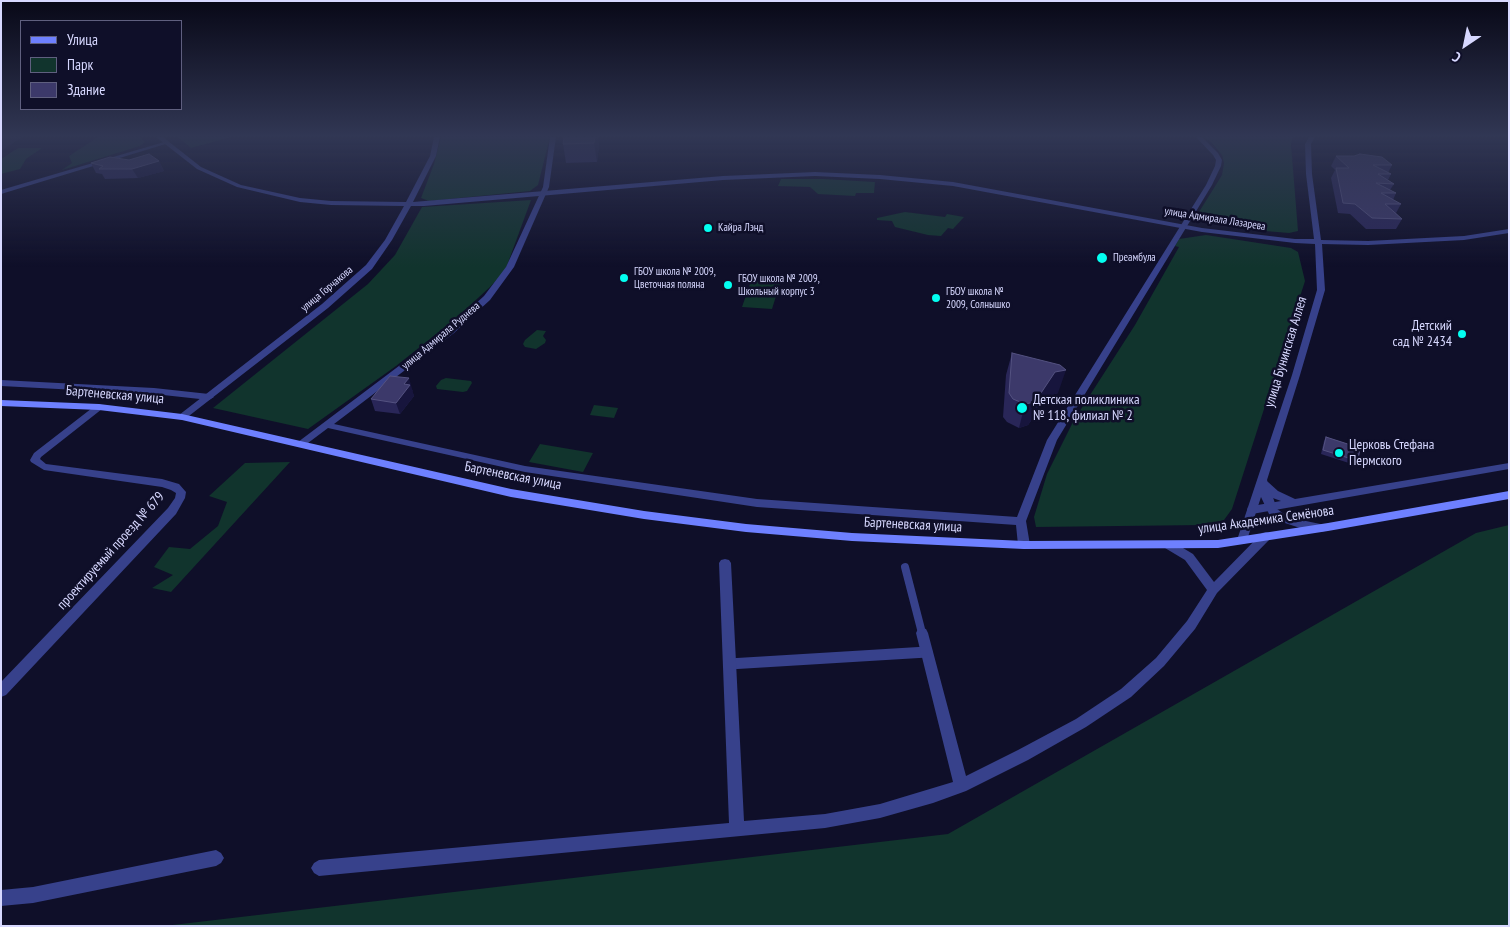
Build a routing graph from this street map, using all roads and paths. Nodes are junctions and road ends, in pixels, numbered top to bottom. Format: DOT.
graph roads {
  1 [pos="40,180"];
  2 [pos="226,180"];
  3 [pos="421,180"];
  4 [pos="547,180"];
  5 [pos="700,180"];
  6 [pos="904,180"];
  7 [pos="1209,180"];
  8 [pos="1310,180"];
  9 [pos="1,192"];
  10 [pos="543,194"];
  11 [pos="409,205"];
  12 [pos="1182,226"];
  13 [pos="1509,231"];
  14 [pos="1319,242"];
  15 [pos="1,383"];
  16 [pos="209,398"];
  17 [pos="1,403"];
  18 [pos="99,407"];
  19 [pos="182,417"];
  20 [pos="327,425"];
  21 [pos="302,444"];
  22 [pos="1509,466"];
  23 [pos="1263,482"];
  24 [pos="1509,495"];
  25 [pos="1295,504"];
  26 [pos="1272,508"];
  27 [pos="1252,510"];
  28 [pos="1021,521"];
  29 [pos="1322,528"];
  30 [pos="1266,536"];
  31 [pos="1242,540"];
  32 [pos="1169,545"];
  33 [pos="1024,546"];
  34 [pos="725,563"];
  35 [pos="905,567"];
  36 [pos="1213,590"];
  37 [pos="922,633"];
  38 [pos="926,652"];
  39 [pos="729,664"];
  40 [pos="1,691"];
  41 [pos="961,786"];
  42 [pos="737,830"];
  43 [pos="216,858"];
  44 [pos="319,868"];
  45 [pos="1,898"];
  1 -- 9 [label="street"];
  2 -- 11 [label="street, улица Адмирала Лазарева"];
  3 -- 11 [label="street, улица Горчакова"];
  4 -- 10 [label="street, улица Адмирала Руднева"];
  5 -- 10 [label="street, улица Адмирала Лазарева"];
  6 -- 12 [label="street, улица Адмирала Лазарева"];
  7 -- 12 [label="street"];
  8 -- 14 [label="street, улица Бунинская Аллея"];
  10 -- 11 [label="street, улица Адмирала Лазарева"];
  10 -- 20 [label="street, улица Адмирала Руднева"];
  11 -- 16 [label="street, улица Горчакова"];
  12 -- 14 [label="street, улица Адмирала Лазарева"];
  12 -- 28 [label="street"];
  13 -- 14 [label="street, улица Адмирала Лазарева"];
  14 -- 23 [label="street, улица Бунинская Аллея"];
  15 -- 16 [label="street"];
  16 -- 19 [label="street, улица Горчакова"];
  17 -- 18 [label="main road, Бартеневская улица"];
  18 -- 19 [label="main road, Бартеневская улица"];
  18 -- 40 [label="street, проектируемый проезд № 679"];
  19 -- 21 [label="main road, Бартеневская улица"];
  20 -- 21 [label="street, улица Адмирала Руднева"];
  20 -- 28 [label="street"];
  21 -- 33 [label="main road, Бартеневская улица"];
  22 -- 25 [label="street"];
  23 -- 25 [label="street"];
  23 -- 26 [label="street"];
  23 -- 27 [label="street, улица Бунинская Аллея"];
  24 -- 29 [label="main road, улица Академика Семёнова"];
  25 -- 26 [label="street"];
  26 -- 27 [label="street"];
  26 -- 29 [label="street"];
  27 -- 31 [label="street, улица Бунинская Аллея"];
  28 -- 33 [label="street"];
  29 -- 30 [label="main road, улица Академика Семёнова"];
  30 -- 31 [label="main road, улица Академика Семёнова"];
  30 -- 36 [label="street"];
  31 -- 32 [label="main road, улица Академика Семёнова"];
  32 -- 33 [label="main road, улица Академика Семёнова"];
  32 -- 36 [label="street"];
  34 -- 39 [label="street"];
  35 -- 37 [label="street"];
  36 -- 41 [label="street"];
  37 -- 38 [label="street"];
  38 -- 39 [label="street"];
  38 -- 41 [label="street"];
  39 -- 42 [label="street"];
  41 -- 42 [label="street"];
  42 -- 44 [label="street"];
  43 -- 45 [label="street"];
}
